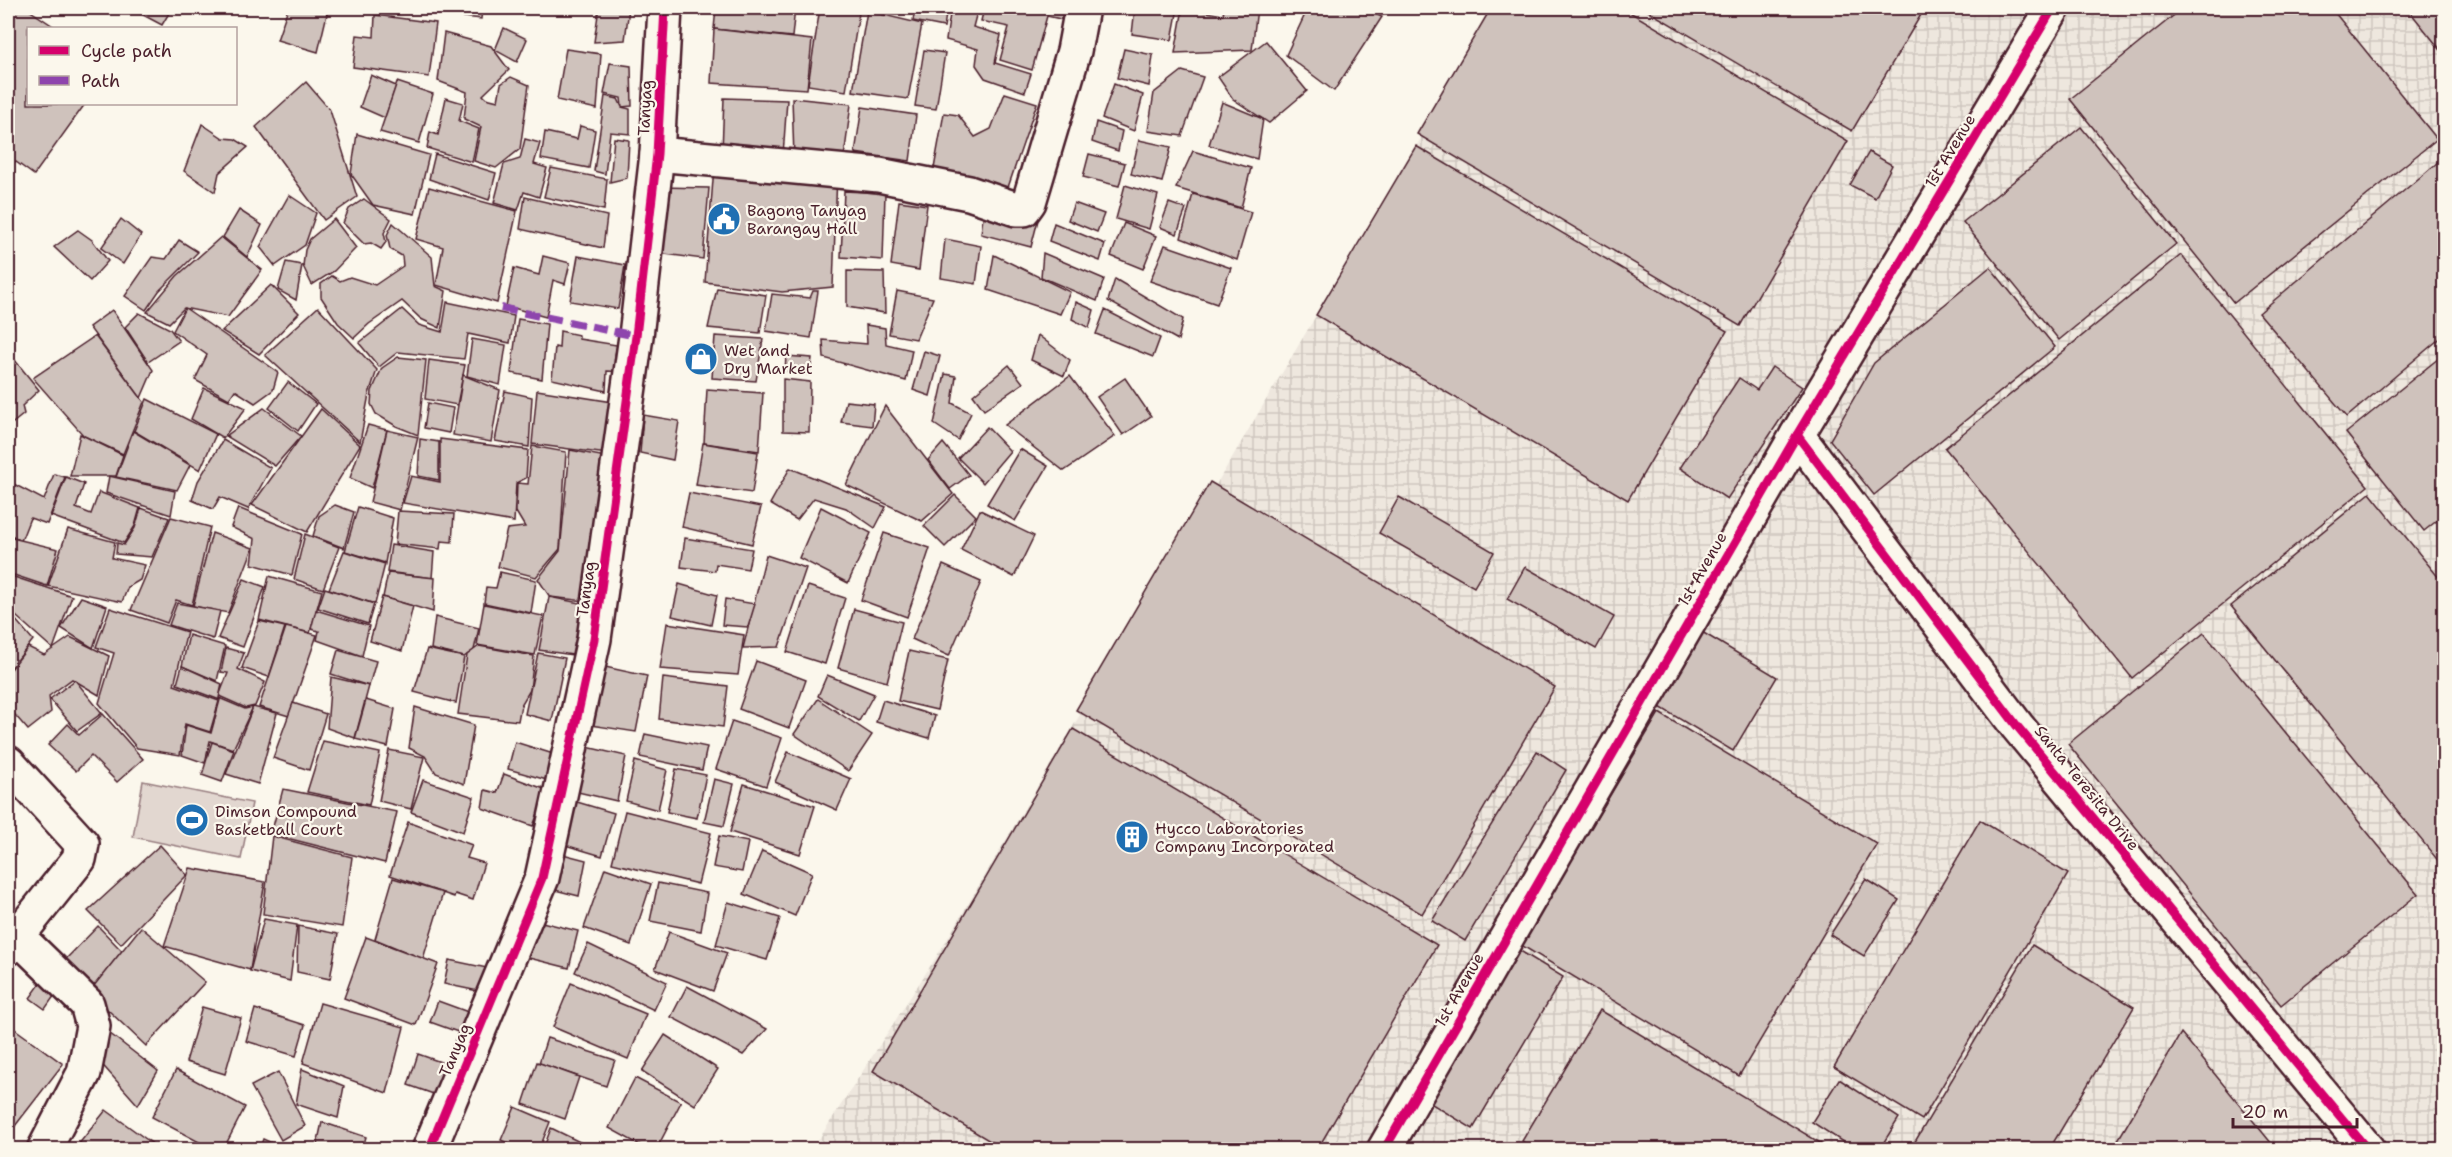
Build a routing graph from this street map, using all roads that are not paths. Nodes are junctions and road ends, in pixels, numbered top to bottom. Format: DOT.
graph roads {
  1 [pos="665,8"];
  2 [pos="1082,8"];
  3 [pos="2053,8"];
  4 [pos="657,154"];
  5 [pos="1797,435"];
  6 [pos="8,763"];
  7 [pos="13,942"];
  8 [pos="44,1149"];
  9 [pos="429,1149"];
  10 [pos="1384,1149"];
  11 [pos="2368,1149"];
  1 -- 4 [label="street, Tanyag"];
  2 -- 4 [label="street"];
  3 -- 5 [label="street, 1st Avenue"];
  4 -- 9 [label="street, Tanyag"];
  5 -- 10 [label="street, 1st Avenue"];
  5 -- 11 [label="street, Santa Teresita Drive"];
  6 -- 7 [label="street"];
  7 -- 8 [label="street"];
}
